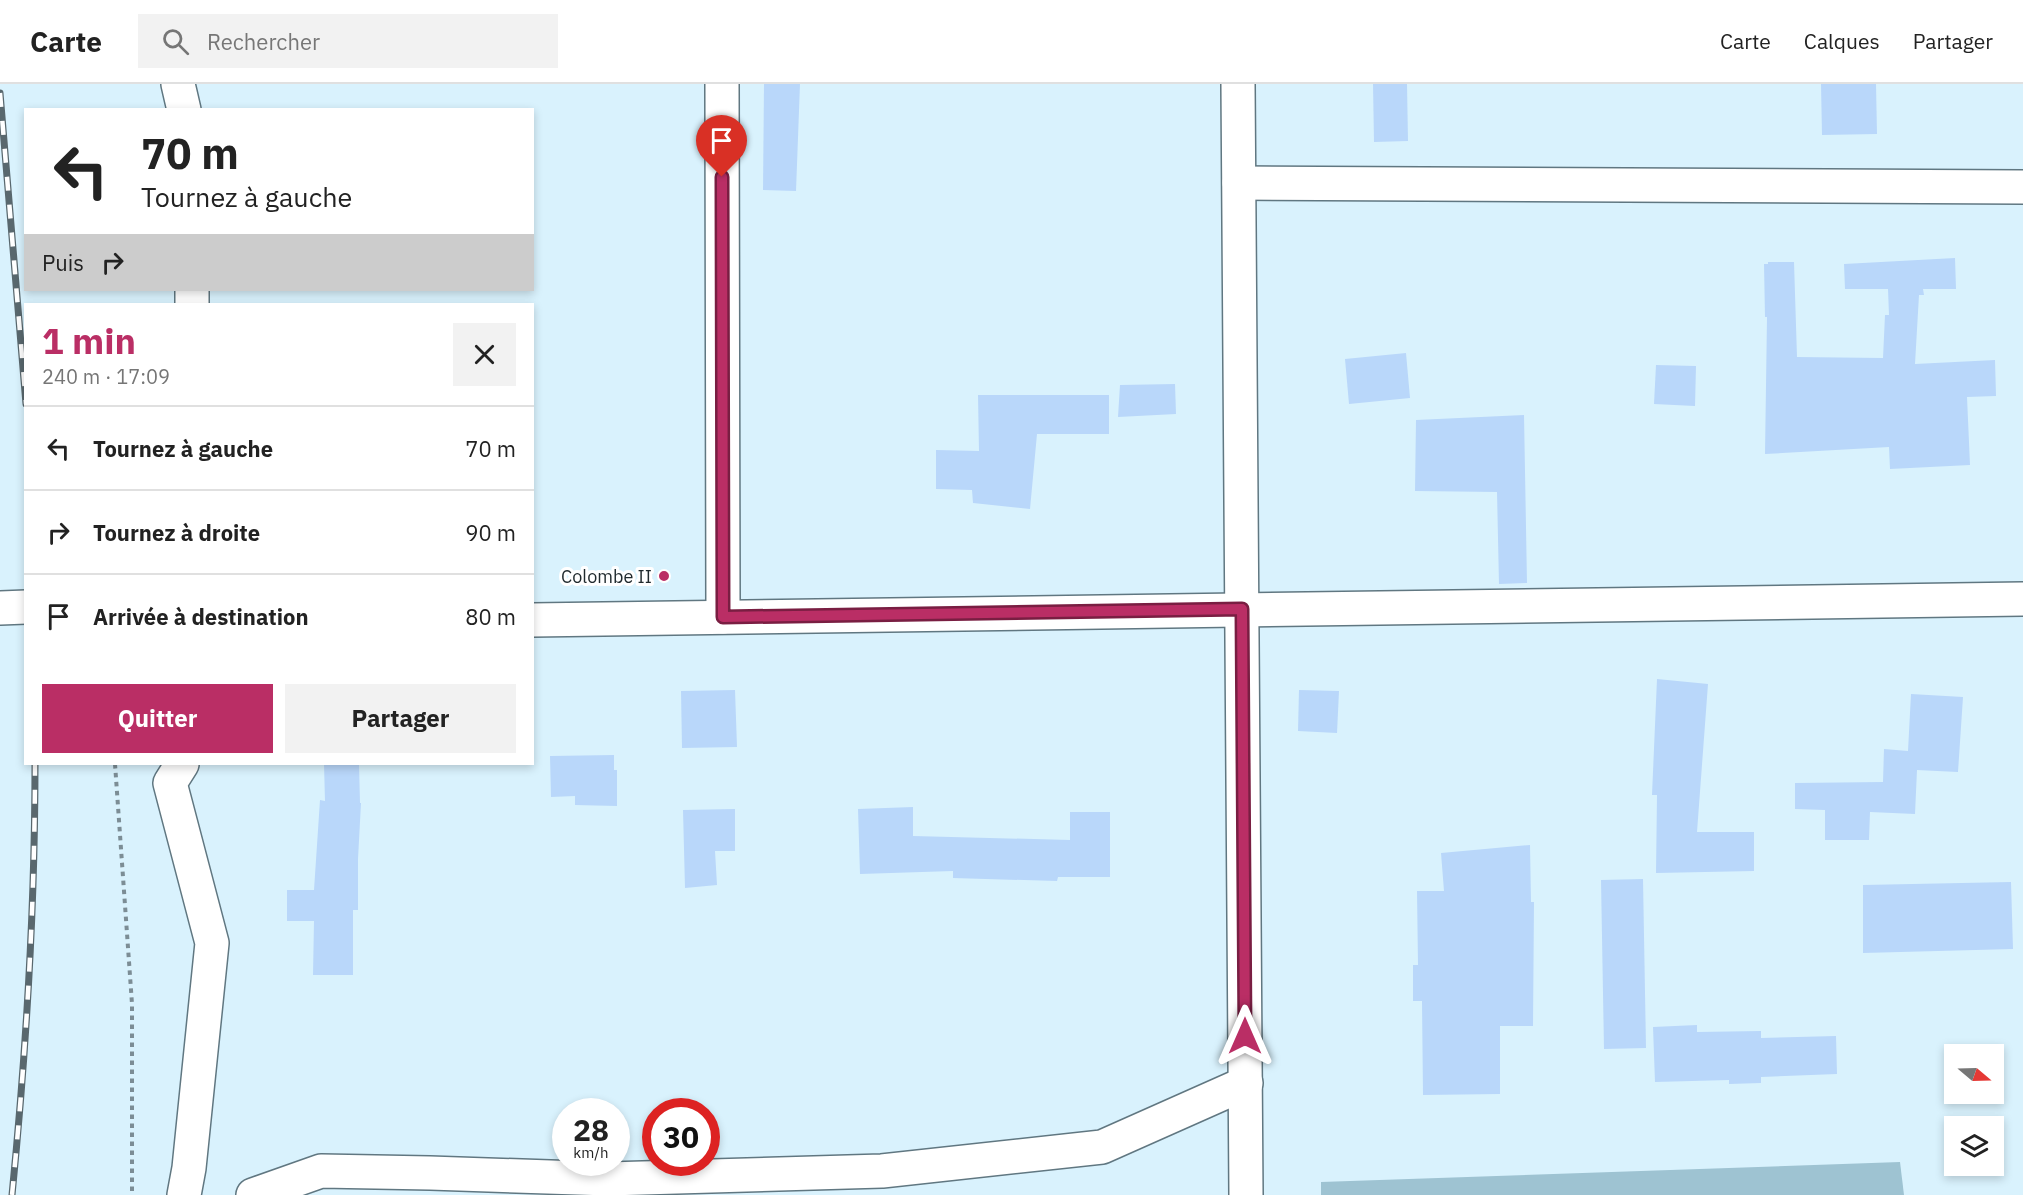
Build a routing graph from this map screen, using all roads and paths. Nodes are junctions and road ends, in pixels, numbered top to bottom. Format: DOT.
graph roads {
  1 [pos="178,84"];
  2 [pos="722,84"];
  3 [pos="1238,84"];
  4 [pos="184,108"];
  5 [pos="1239,183"];
  6 [pos="2023,187"];
  7 [pos="2023,599"];
  8 [pos="24,607"];
  9 [pos="0,608"];
  10 [pos="1242,609"];
  11 [pos="723,617"];
  12 [pos="534,620"];
  13 [pos="115,765"];
  14 [pos="181,765"];
  15 [pos="1246,1083"];
  16 [pos="802,1184"];
  17 [pos="132,1195"];
  18 [pos="184,1195"];
  19 [pos="253,1195"];
  20 [pos="1246,1195"];
  1 -- 4 [label="street"];
  2 -- 11 [label="street"];
  3 -- 5 [label="street"];
  5 -- 6 [label="street"];
  5 -- 10 [label="street"];
  7 -- 10 [label="street"];
  8 -- 9 [label="street"];
  10 -- 11 [label="street"];
  10 -- 15 [label="street"];
  11 -- 12 [label="street"];
  13 -- 17 [label="path"];
  14 -- 18 [label="street"];
  15 -- 16 [label="street"];
  15 -- 20 [label="street"];
  16 -- 19 [label="street"];
}
